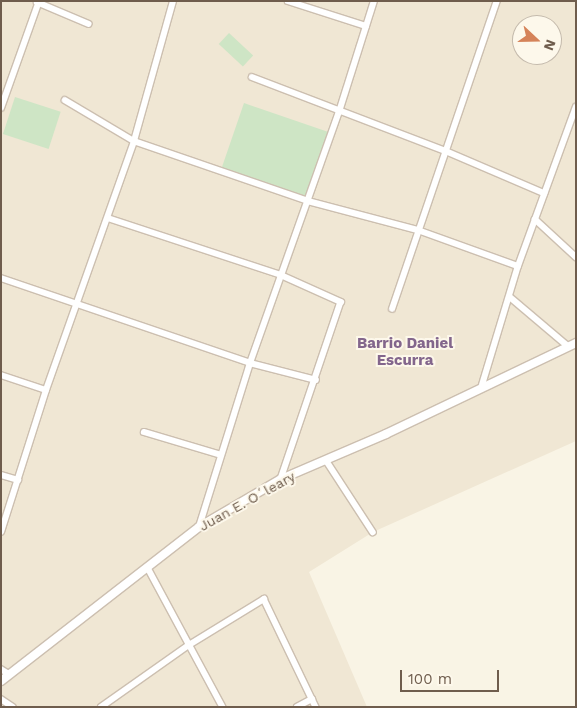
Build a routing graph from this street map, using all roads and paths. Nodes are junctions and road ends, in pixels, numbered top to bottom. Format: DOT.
graph roads {
  1 [pos="173,1"];
  2 [pos="288,1"];
  3 [pos="374,1"];
  4 [pos="498,1"];
  5 [pos="38,2"];
  6 [pos="89,24"];
  7 [pos="366,26"];
  8 [pos="252,77"];
  9 [pos="4,89"];
  10 [pos="65,100"];
  11 [pos="576,107"];
  12 [pos="1,108"];
  13 [pos="339,112"];
  14 [pos="134,141"];
  15 [pos="446,151"];
  16 [pos="544,193"];
  17 [pos="308,201"];
  18 [pos="108,218"];
  19 [pos="535,219"];
  20 [pos="418,230"];
  21 [pos="576,257"];
  22 [pos="518,266"];
  23 [pos="281,275"];
  24 [pos="1,278"];
  25 [pos="510,297"];
  26 [pos="76,302"];
  27 [pos="392,309"];
  28 [pos="576,342"];
  29 [pos="568,346"];
  30 [pos="250,363"];
  31 [pos="1,375"];
  32 [pos="316,380"];
  33 [pos="482,385"];
  34 [pos="46,390"];
  35 [pos="144,432"];
  36 [pos="221,455"];
  37 [pos="326,460"];
  38 [pos="1,475"];
  39 [pos="281,479"];
  40 [pos="18,480"];
  41 [pos="199,527"];
  42 [pos="1,532"];
  43 [pos="373,532"];
  44 [pos="148,568"];
  45 [pos="188,646"];
  46 [pos="1,669"];
  47 [pos="9,674"];
  48 [pos="1,681"];
  49 [pos="1,699"];
  50 [pos="312,699"];
  51 [pos="13,707"];
  52 [pos="101,707"];
  53 [pos="223,707"];
  54 [pos="298,707"];
  55 [pos="316,707"];
  1 -- 14 [label="street"];
  2 -- 7 [label="street"];
  3 -- 7 [label="street"];
  4 -- 15 [label="street"];
  5 -- 6 [label="street"];
  5 -- 9 [label="street"];
  7 -- 13 [label="street"];
  8 -- 13 [label="street"];
  9 -- 12 [label="street"];
  10 -- 14 [label="street"];
  11 -- 16 [label="street"];
  13 -- 15 [label="street"];
  13 -- 17 [label="street"];
  14 -- 17 [label="street"];
  14 -- 18 [label="street"];
  15 -- 16 [label="street"];
  15 -- 20 [label="street"];
  16 -- 19 [label="street"];
  17 -- 20 [label="street"];
  17 -- 23 [label="street"];
  18 -- 23 [label="street"];
  18 -- 26 [label="street"];
  19 -- 21 [label="street"];
  19 -- 22 [label="street"];
  20 -- 22 [label="street"];
  20 -- 27 [label="street"];
  22 -- 25 [label="street"];
  23 -- 30 [label="street"];
  23 -- 32 [label="street"];
  24 -- 26 [label="street"];
  25 -- 29 [label="street"];
  25 -- 33 [label="street"];
  26 -- 30 [label="street"];
  26 -- 34 [label="street"];
  28 -- 29 [label="street, Juan E. O´leary"];
  29 -- 33 [label="street, Juan E. O´leary"];
  30 -- 32 [label="street"];
  30 -- 36 [label="street"];
  31 -- 34 [label="street"];
  32 -- 39 [label="street"];
  33 -- 37 [label="street, Juan E. O´leary"];
  34 -- 40 [label="street"];
  35 -- 36 [label="street"];
  36 -- 41 [label="street"];
  37 -- 39 [label="street, Juan E. O´leary"];
  37 -- 43 [label="street"];
  38 -- 40 [label="street"];
  39 -- 41 [label="street, Juan E. O´leary"];
  40 -- 42 [label="street"];
  41 -- 44 [label="street, Juan E. O´leary"];
  44 -- 45 [label="street"];
  44 -- 47 [label="street, Juan E. O´leary"];
  45 -- 50 [label="street"];
  45 -- 52 [label="street"];
  45 -- 53 [label="street"];
  46 -- 47 [label="street"];
  47 -- 48 [label="street, Juan E. O´leary"];
  49 -- 51 [label="street"];
  50 -- 54 [label="street"];
  50 -- 55 [label="street"];
}
